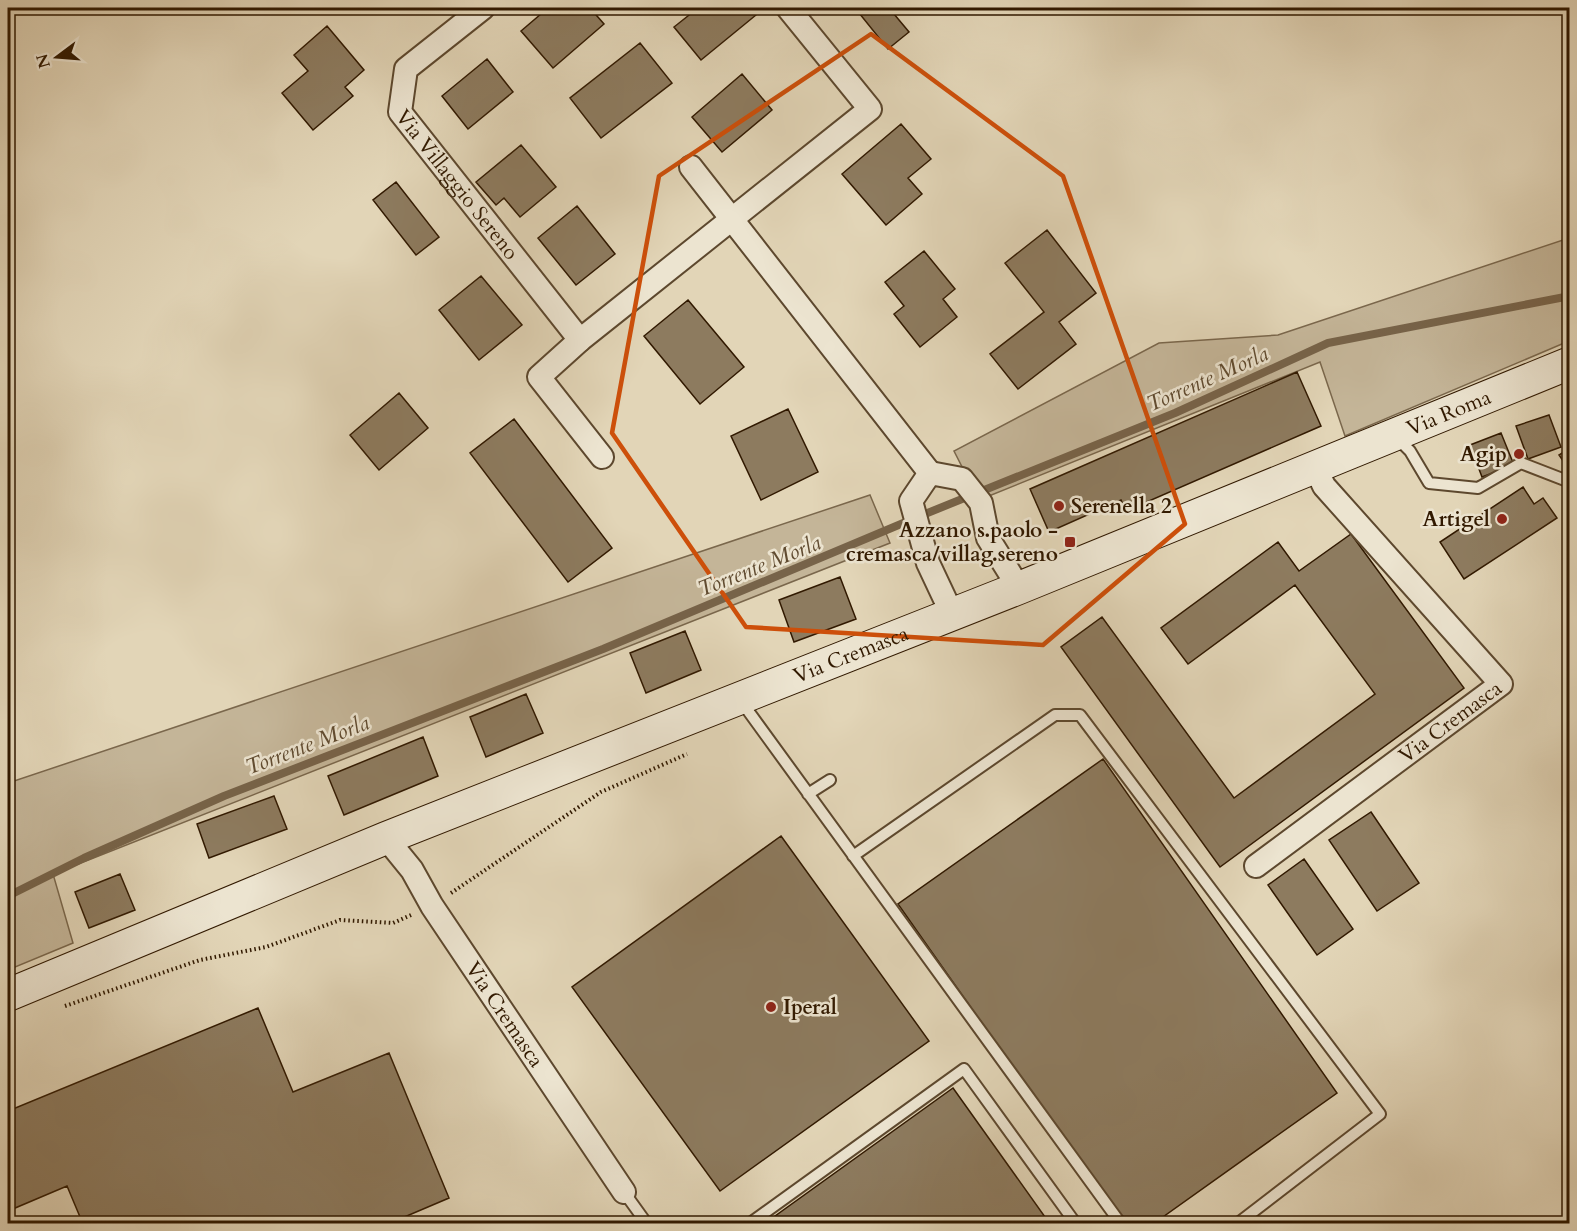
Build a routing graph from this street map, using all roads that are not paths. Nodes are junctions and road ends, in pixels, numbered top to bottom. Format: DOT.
graph roads {
  1 [pos="483,8"];
  2 [pos="788,8"];
  3 [pos="691,167"];
  4 [pos="732,219"];
  5 [pos="580,340"];
  6 [pos="1567,369"];
  7 [pos="1395,435"];
  8 [pos="602,458"];
  9 [pos="1322,465"];
  10 [pos="930,473"];
  11 [pos="1569,482"];
  12 [pos="1018,588"];
  13 [pos="952,614"];
  14 [pos="739,698"];
  15 [pos="830,780"];
  16 [pos="808,794"];
  17 [pos="386,838"];
  18 [pos="853,856"];
  19 [pos="1256,866"];
  20 [pos="8,995"];
  21 [pos="624,1192"];
  22 [pos="647,1224"];
  23 [pos="749,1224"];
  24 [pos="1076,1224"];
  25 [pos="1121,1224"];
  26 [pos="1237,1224"];
  1 -- 5 [label="street, Via Villaggio Sereno"];
  2 -- 4 [label="street"];
  3 -- 4 [label="street"];
  4 -- 5 [label="street"];
  4 -- 10 [label="street"];
  5 -- 8 [label="street"];
  6 -- 7 [label="main road, Via Roma"];
  7 -- 9 [label="main road, Via Roma"];
  7 -- 11 [label="lane"];
  9 -- 12 [label="main road, Via Cremasca"];
  9 -- 19 [label="street, Via Cremasca"];
  10 -- 12 [label="street"];
  10 -- 13 [label="street"];
  12 -- 13 [label="main road, Via Cremasca"];
  13 -- 14 [label="main road, Via Cremasca"];
  14 -- 16 [label="lane"];
  14 -- 17 [label="main road, Via Cremasca"];
  15 -- 16 [label="lane"];
  16 -- 18 [label="lane"];
  17 -- 20 [label="main road, Via Cremasca"];
  17 -- 21 [label="street, Via Cremasca"];
  18 -- 25 [label="lane"];
  18 -- 26 [label="lane"];
  21 -- 22 [label="lane"];
  23 -- 24 [label="lane"];
}
